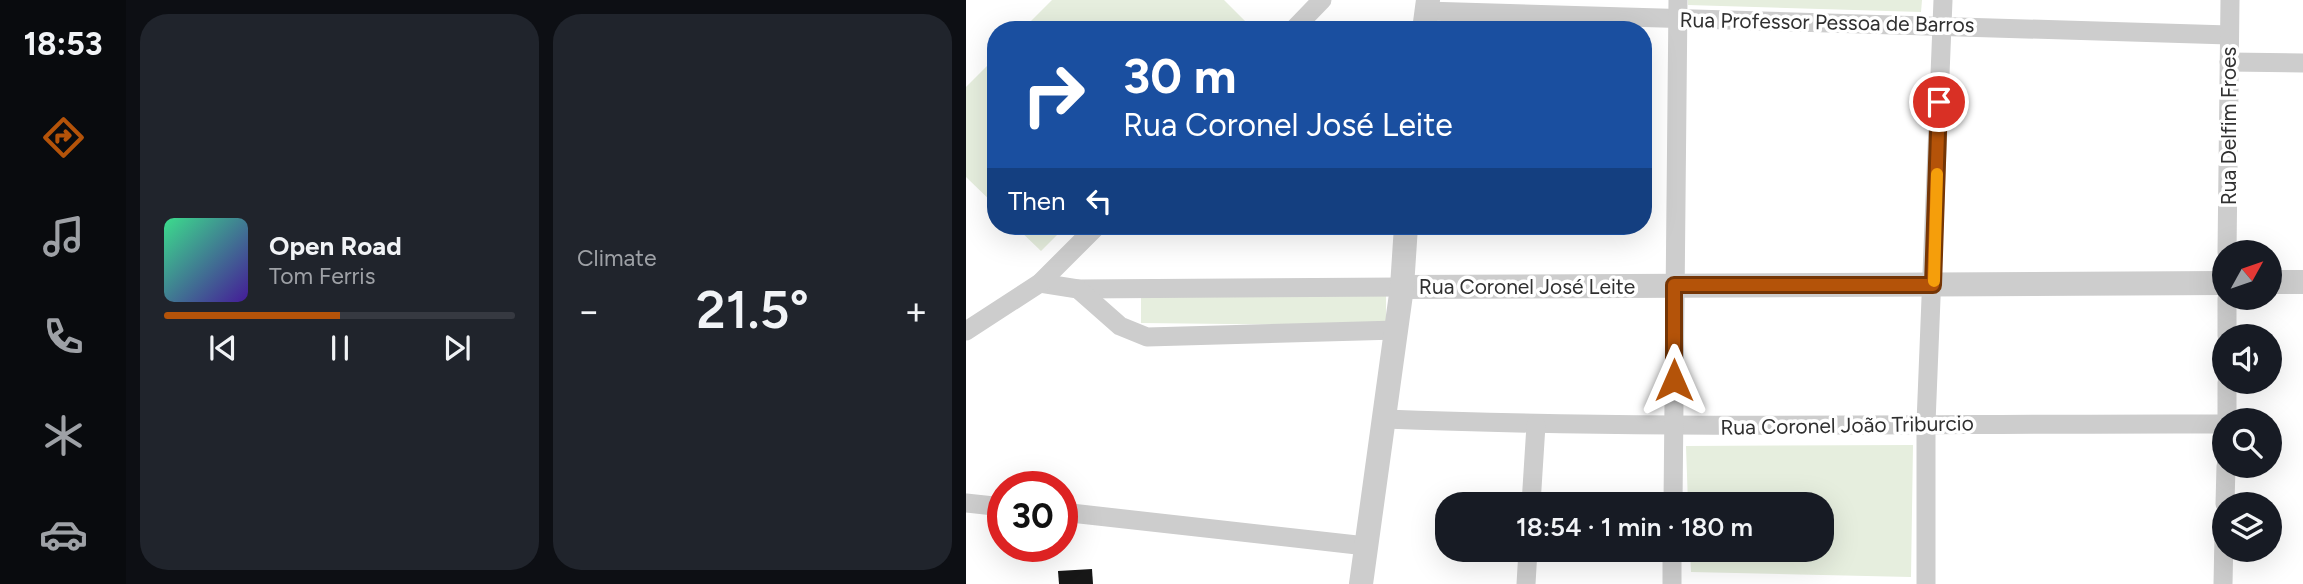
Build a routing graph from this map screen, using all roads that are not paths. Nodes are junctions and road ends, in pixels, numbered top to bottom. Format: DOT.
graph roads {
  1 [pos="1322,0"];
  2 [pos="1943,0"];
  3 [pos="2230,0"];
  4 [pos="1678,9"];
  5 [pos="1426,13"];
  6 [pos="1302,21"];
  7 [pos="1942,24"];
  8 [pos="2229,35"];
  9 [pos="2230,62"];
  10 [pos="2303,62"];
  11 [pos="1088,235"];
  12 [pos="1405,235"];
  13 [pos="2227,240"];
  14 [pos="2282,282"];
  15 [pos="2303,282"];
  16 [pos="1040,283"];
  17 [pos="2212,283"];
  18 [pos="1674,285"];
  19 [pos="1933,285"];
  20 [pos="1402,287"];
  21 [pos="1078,289"];
  22 [pos="1397,330"];
  23 [pos="966,331"];
  24 [pos="1385,419"];
  25 [pos="1926,423"];
  26 [pos="2212,424"];
  27 [pos="1536,425"];
  28 [pos="1674,428"];
  29 [pos="1532,492"];
  30 [pos="1673,492"];
  31 [pos="966,503"];
  32 [pos="987,505"];
  33 [pos="1078,514"];
  34 [pos="1366,546"];
  35 [pos="1527,562"];
  36 [pos="1672,562"];
  37 [pos="2223,562"];
  38 [pos="1361,584"];
  39 [pos="1526,584"];
  40 [pos="1672,584"];
  41 [pos="1926,584"];
  42 [pos="2223,584"];
  1 -- 6 [label="street"];
  2 -- 7 [label="street"];
  3 -- 8 [label="street, Rua Delfim Froes"];
  4 -- 5 [label="street, Rua Professor Pessoa de Barros"];
  4 -- 7 [label="street, Rua Professor Pessoa de Barros"];
  4 -- 18 [label="street"];
  7 -- 8 [label="street, Rua Professor Pessoa de Barros"];
  7 -- 19 [label="street"];
  8 -- 9 [label="street, Rua Delfim Froes"];
  9 -- 10 [label="street"];
  9 -- 13 [label="street, Rua Delfim Froes"];
  11 -- 16 [label="street"];
  12 -- 20 [label="street"];
  14 -- 15 [label="street"];
  16 -- 21 [label="street, Rua Coronel José Leite"];
  16 -- 23 [label="street"];
  17 -- 19 [label="street, Rua Coronel José Leite"];
  18 -- 19 [label="street, Rua Coronel José Leite"];
  18 -- 20 [label="street, Rua Coronel José Leite"];
  18 -- 28 [label="street"];
  19 -- 25 [label="street"];
  20 -- 21 [label="street, Rua Coronel José Leite"];
  20 -- 22 [label="street"];
  21 -- 22 [label="street"];
  22 -- 24 [label="street"];
  24 -- 27 [label="street, Rua Coronel João Triburcio"];
  24 -- 34 [label="street"];
  25 -- 26 [label="street, Rua Coronel João Triburcio"];
  25 -- 28 [label="street, Rua Coronel João Triburcio"];
  25 -- 41 [label="street"];
  27 -- 28 [label="street, Rua Coronel João Triburcio"];
  27 -- 29 [label="street"];
  28 -- 30 [label="street"];
  31 -- 32 [label="street"];
  33 -- 34 [label="street"];
  34 -- 38 [label="street"];
  35 -- 39 [label="street"];
  36 -- 40 [label="street"];
  37 -- 42 [label="street"];
}
